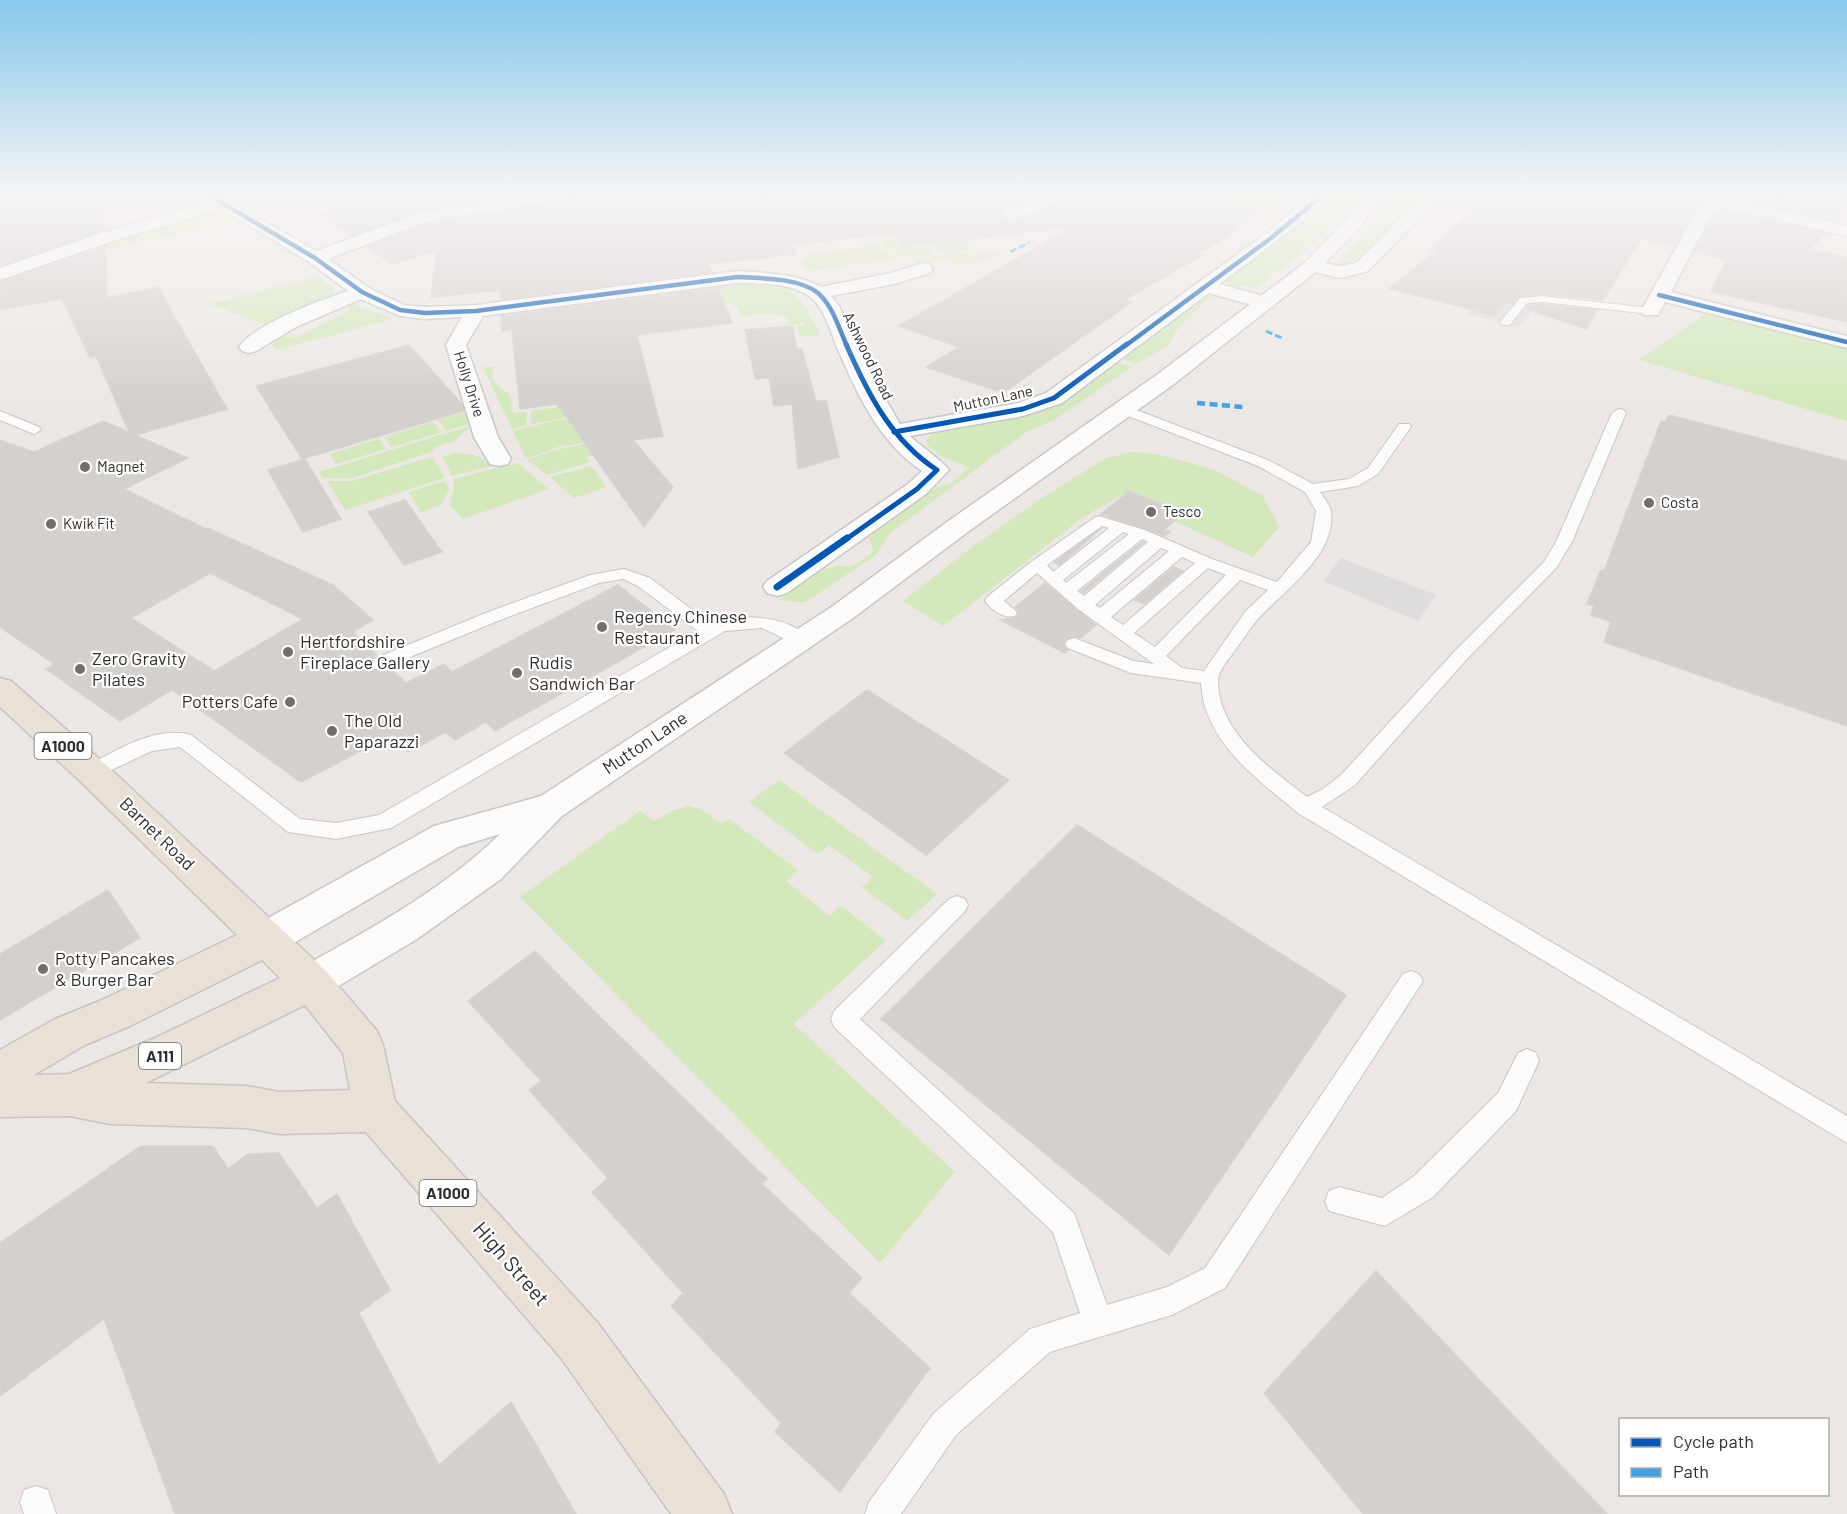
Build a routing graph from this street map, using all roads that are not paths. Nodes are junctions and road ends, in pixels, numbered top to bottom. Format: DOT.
graph roads {
  1 [pos="27,265"];
  2 [pos="324,265"];
  3 [pos="1234,265"];
  4 [pos="1364,265"];
  5 [pos="1676,265"];
  6 [pos="1312,266"];
  7 [pos="924,268"];
  8 [pos="0,274"];
  9 [pos="1206,286"];
  10 [pos="362,292"];
  11 [pos="818,293"];
  12 [pos="1266,303"];
  13 [pos="1655,303"];
  14 [pos="476,311"];
  15 [pos="1506,322"];
  16 [pos="1847,342"];
  17 [pos="249,347"];
  18 [pos="1123,409"];
  19 [pos="1619,413"];
  20 [pos="0,415"];
  21 [pos="1404,427"];
  22 [pos="34,430"];
  23 [pos="894,432"];
  24 [pos="499,459"];
  25 [pos="1311,489"];
  26 [pos="1121,526"];
  27 [pos="1140,533"];
  28 [pos="1159,541"];
  29 [pos="1180,550"];
  30 [pos="1206,562"];
  31 [pos="1037,566"];
  32 [pos="1237,573"];
  33 [pos="1053,580"];
  34 [pos="777,587"];
  35 [pos="1279,588"];
  36 [pos="1066,591"];
  37 [pos="1084,605"];
  38 [pos="1009,612"];
  39 [pos="1100,617"];
  40 [pos="710,632"];
  41 [pos="1124,634"];
  42 [pos="800,639"];
  43 [pos="1074,644"];
  44 [pos="1156,656"];
  45 [pos="375,665"];
  46 [pos="1176,673"];
  47 [pos="1209,678"];
  48 [pos="0,689"];
  49 [pos="92,772"];
  50 [pos="550,807"];
  51 [pos="1305,807"];
  52 [pos="957,905"];
  53 [pos="266,939"];
  54 [pos="1411,981"];
  55 [pos="311,982"];
  56 [pos="1527,1061"];
  57 [pos="0,1072"];
  58 [pos="70,1095"];
  59 [pos="0,1096"];
  60 [pos="376,1111"];
  61 [pos="1847,1130"];
  62 [pos="1339,1201"];
  63 [pos="1098,1322"];
  64 [pos="704,1514"];
  65 [pos="881,1514"];
  1 -- 8 [label="street"];
  2 -- 10 [label="street"];
  3 -- 9 [label="street, Mutton Lane"];
  4 -- 6 [label="street"];
  5 -- 13 [label="street"];
  6 -- 12 [label="street, Mutton Lane"];
  7 -- 11 [label="street, Ashwood Road"];
  9 -- 12 [label="street"];
  9 -- 23 [label="street, Mutton Lane"];
  10 -- 14 [label="street"];
  10 -- 17 [label="street"];
  11 -- 14 [label="street"];
  11 -- 23 [label="street, Ashwood Road"];
  12 -- 18 [label="street, Mutton Lane"];
  13 -- 15 [label="lane"];
  13 -- 16 [label="street"];
  14 -- 24 [label="street, Holly Drive"];
  18 -- 25 [label="lane"];
  18 -- 42 [label="street, Mutton Lane"];
  19 -- 51 [label="lane"];
  20 -- 22 [label="lane"];
  21 -- 25 [label="lane"];
  23 -- 34 [label="street"];
  25 -- 35 [label="lane"];
  26 -- 27 [label="lane"];
  26 -- 31 [label="lane"];
  26 -- 33 [label="lane"];
  27 -- 28 [label="lane"];
  27 -- 36 [label="lane"];
  28 -- 29 [label="lane"];
  28 -- 37 [label="lane"];
  29 -- 30 [label="lane"];
  29 -- 39 [label="lane"];
  30 -- 32 [label="lane"];
  30 -- 41 [label="lane"];
  31 -- 33 [label="lane"];
  31 -- 38 [label="lane"];
  32 -- 35 [label="lane"];
  32 -- 44 [label="lane"];
  33 -- 36 [label="lane"];
  35 -- 47 [label="lane"];
  36 -- 37 [label="lane"];
  37 -- 39 [label="lane"];
  39 -- 41 [label="lane"];
  40 -- 42 [label="lane"];
  40 -- 45 [label="lane"];
  40 -- 49 [label="lane"];
  41 -- 44 [label="lane"];
  42 -- 50 [label="street, Mutton Lane"];
  43 -- 46 [label="lane"];
  44 -- 46 [label="lane"];
  46 -- 47 [label="lane"];
  47 -- 51 [label="lane"];
  48 -- 49 [label="main road, Barnet Road / A1000"];
  49 -- 53 [label="main road, Barnet Road / A1000"];
  50 -- 53 [label="street, Mutton Lane"];
  50 -- 55 [label="street, Mutton Lane"];
  51 -- 61 [label="lane"];
  52 -- 63 [label="lane"];
  53 -- 55 [label="main road, Barnet Road / A1000"];
  53 -- 57 [label="main road"];
  54 -- 63 [label="lane"];
  55 -- 58 [label="main road, A111"];
  55 -- 60 [label="main road, High Street / A1000"];
  56 -- 62 [label="lane"];
  58 -- 59 [label="main road, A111"];
  58 -- 60 [label="main road"];
  60 -- 64 [label="main road, High Street / A1000"];
  63 -- 65 [label="lane"];
}
